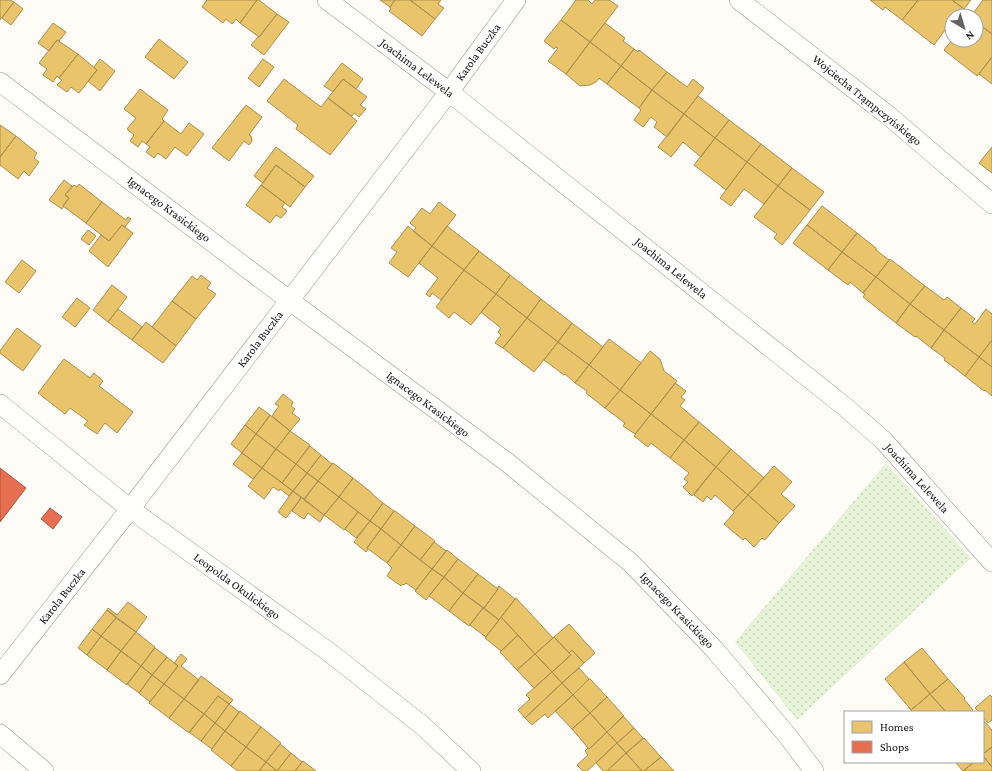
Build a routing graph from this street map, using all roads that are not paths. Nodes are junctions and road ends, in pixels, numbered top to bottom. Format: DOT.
graph roads {
  1 [pos="327,0"];
  2 [pos="516,0"];
  3 [pos="739,0"];
  4 [pos="0,82"];
  5 [pos="449,92"];
  6 [pos="992,204"];
  7 [pos="289,300"];
  8 [pos="0,404"];
  9 [pos="130,509"];
  10 [pos="992,562"];
  11 [pos="0,675"];
  12 [pos="0,734"];
  13 [pos="44,771"];
  14 [pos="471,771"];
  15 [pos="814,771"];
  1 -- 5 [label="street, Joachima Lelewela"];
  2 -- 5 [label="street, Karola Buczka"];
  3 -- 6 [label="street, Wojciecha Trąmpczyńskiego"];
  4 -- 7 [label="street, Ignacego Krasickiego"];
  5 -- 7 [label="street, Karola Buczka"];
  5 -- 10 [label="street, Joachima Lelewela"];
  7 -- 9 [label="street, Karola Buczka"];
  7 -- 15 [label="street, Ignacego Krasickiego"];
  8 -- 9 [label="street, Leopolda Okulickiego"];
  9 -- 11 [label="street, Karola Buczka"];
  9 -- 14 [label="street, Leopolda Okulickiego"];
  12 -- 13 [label="street"];
}
